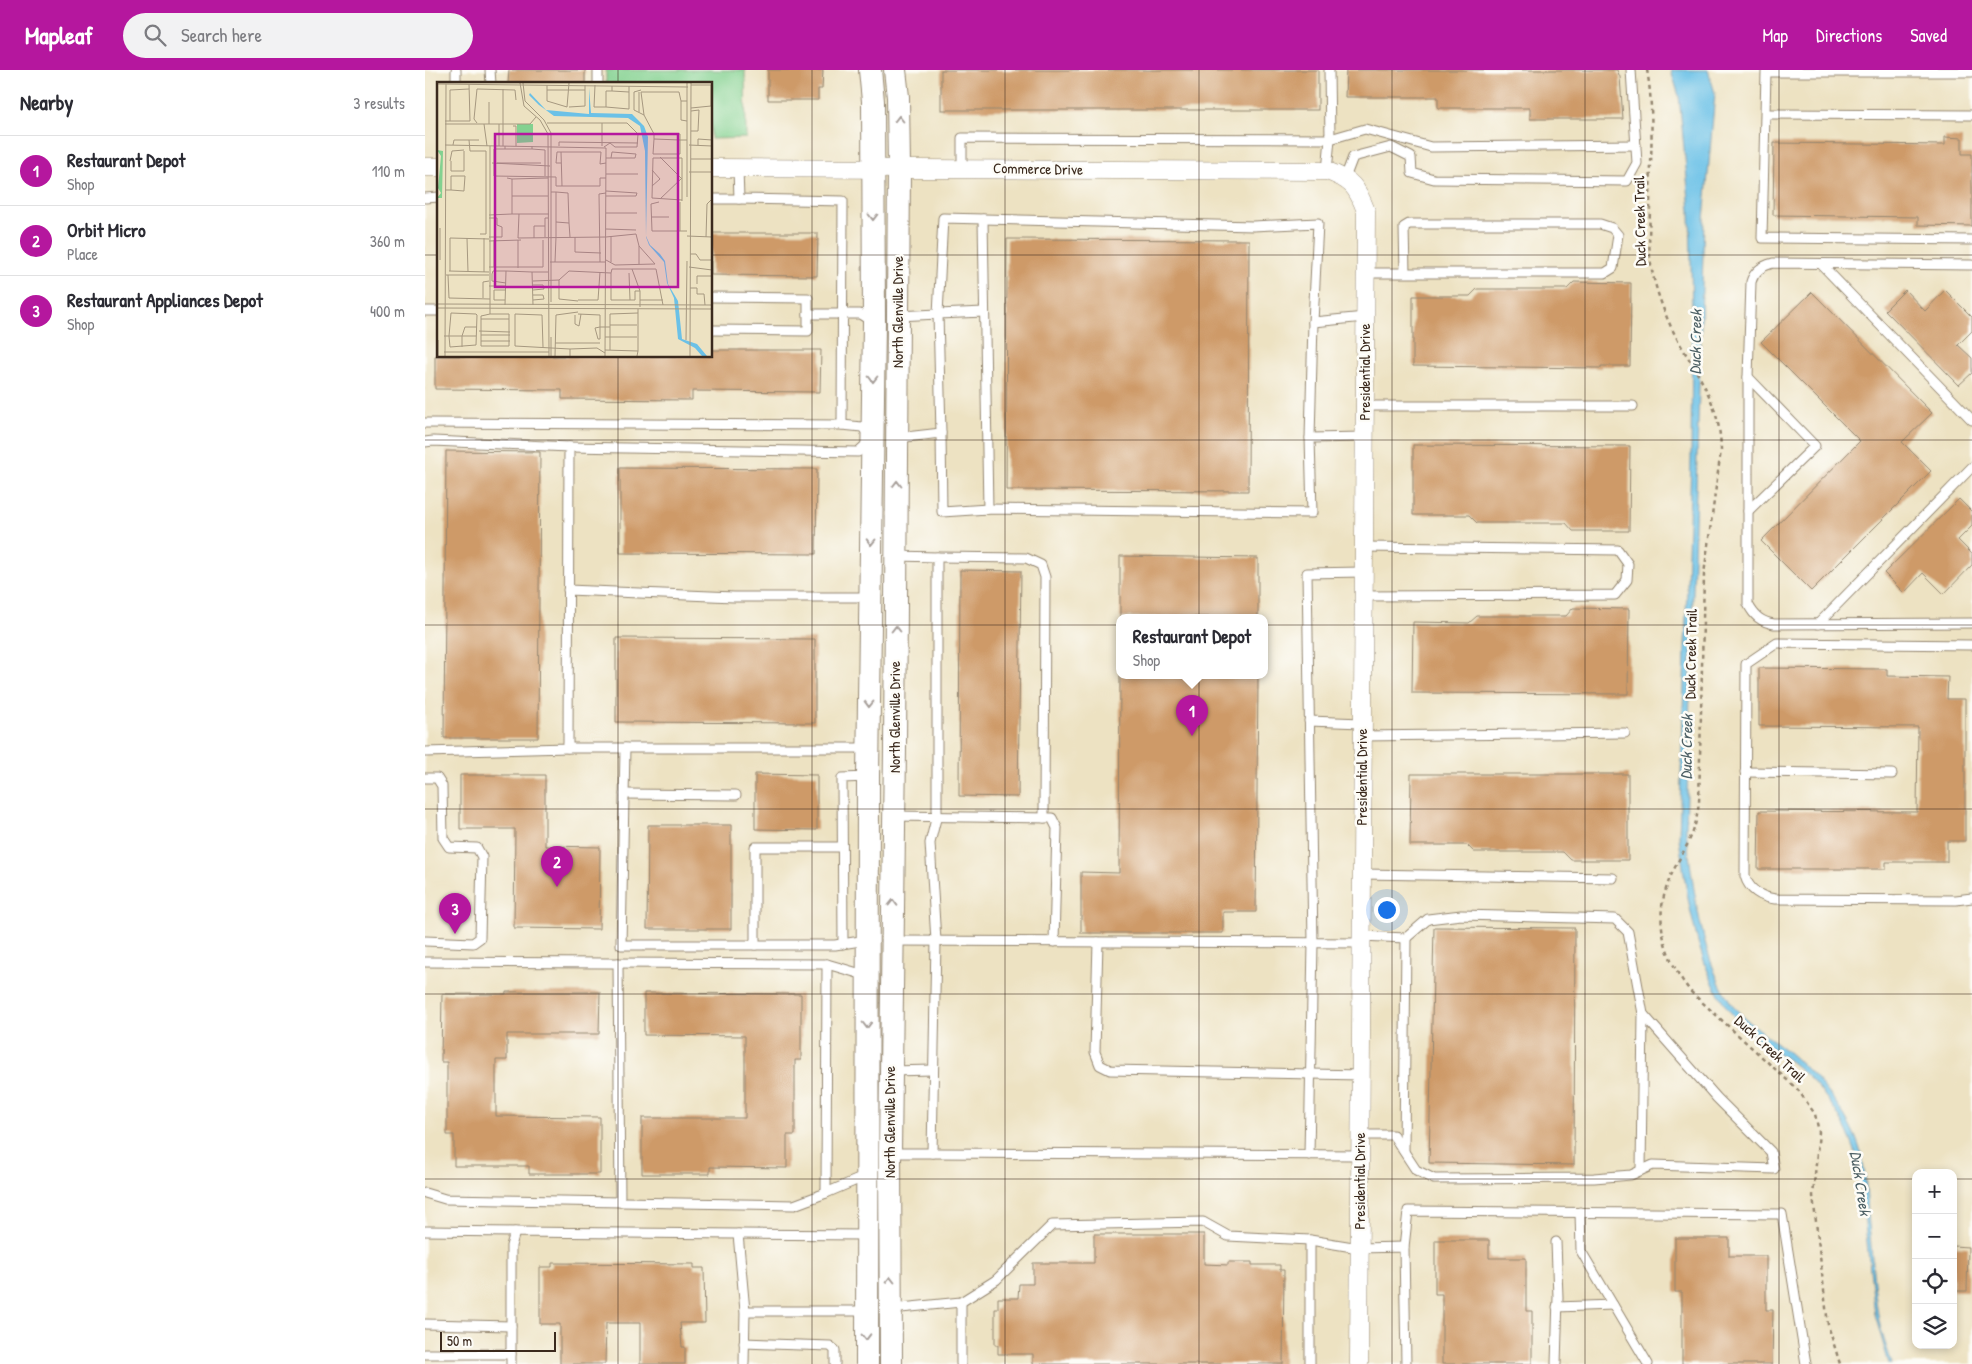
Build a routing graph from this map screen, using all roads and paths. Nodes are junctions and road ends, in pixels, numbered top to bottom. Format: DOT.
graph roads {
  1 [pos="871,70"];
  2 [pos="895,70"];
  3 [pos="1329,70"];
  4 [pos="1631,70"];
  5 [pos="1647,70"];
  6 [pos="1765,71"];
  7 [pos="1972,72"];
  8 [pos="1766,114"];
  9 [pos="1972,115"];
  10 [pos="1393,137"];
  11 [pos="1331,139"];
  12 [pos="1636,145"];
  13 [pos="1391,147"];
  14 [pos="713,168"];
  15 [pos="738,168"];
  16 [pos="873,168"];
  17 [pos="899,168"];
  18 [pos="961,168"];
  19 [pos="1327,171"];
  20 [pos="1345,178"];
  21 [pos="1358,190"];
  22 [pos="713,199"];
  23 [pos="739,199"];
  24 [pos="983,219"];
  25 [pos="1972,240"];
  26 [pos="1821,264"];
  27 [pos="1972,265"];
  28 [pos="1365,273"];
  29 [pos="1405,273"];
  30 [pos="713,298"];
  31 [pos="984,312"];
  32 [pos="808,314"];
  33 [pos="842,314"];
  34 [pos="938,314"];
  35 [pos="898,316"];
  36 [pos="1365,317"];
  37 [pos="874,322"];
  38 [pos="1313,322"];
  39 [pos="713,330"];
  40 [pos="897,351"];
  41 [pos="1748,377"];
  42 [pos="1365,406"];
  43 [pos="1633,406"];
  44 [pos="1972,420"];
  45 [pos="425,422"];
  46 [pos="842,425"];
  47 [pos="941,433"];
  48 [pos="1364,437"];
  49 [pos="873,438"];
  50 [pos="897,438"];
  51 [pos="1310,438"];
  52 [pos="425,442"];
  53 [pos="569,447"];
  54 [pos="1972,467"];
  55 [pos="988,509"];
  56 [pos="1748,511"];
  57 [pos="1363,547"];
  58 [pos="896,556"];
  59 [pos="937,557"];
  60 [pos="1363,572"];
  61 [pos="569,590"];
  62 [pos="1363,596"];
  63 [pos="870,597"];
  64 [pos="1972,623"];
  65 [pos="1818,624"];
  66 [pos="1972,644"];
  67 [pos="1309,721"];
  68 [pos="1363,729"];
  69 [pos="1625,733"];
  70 [pos="568,748"];
  71 [pos="625,748"];
  72 [pos="869,748"];
  73 [pos="895,748"];
  74 [pos="425,752"];
  75 [pos="1745,772"];
  76 [pos="1892,774"];
  77 [pos="868,777"];
  78 [pos="425,778"];
  79 [pos="624,794"];
  80 [pos="736,796"];
  81 [pos="937,815"];
  82 [pos="894,816"];
  83 [pos="1044,818"];
  84 [pos="843,847"];
  85 [pos="1362,874"];
  86 [pos="1613,878"];
  87 [pos="1972,898"];
  88 [pos="1406,938"];
  89 [pos="868,940"];
  90 [pos="1361,940"];
  91 [pos="425,941"];
  92 [pos="892,941"];
  93 [pos="936,941"];
  94 [pos="1054,942"];
  95 [pos="1098,942"];
  96 [pos="1313,943"];
  97 [pos="843,944"];
  98 [pos="755,946"];
  99 [pos="425,962"];
  100 [pos="618,962"];
  101 [pos="827,964"];
  102 [pos="867,976"];
  103 [pos="892,977"];
  104 [pos="1643,1014"];
  105 [pos="933,1070"];
  106 [pos="891,1071"];
  107 [pos="1311,1075"];
  108 [pos="1360,1075"];
  109 [pos="1360,1135"];
  110 [pos="1404,1151"];
  111 [pos="889,1153"];
  112 [pos="932,1153"];
  113 [pos="1309,1155"];
  114 [pos="1360,1155"];
  115 [pos="1641,1170"];
  116 [pos="867,1176"];
  117 [pos="425,1193"];
  118 [pos="826,1193"];
  119 [pos="620,1202"];
  120 [pos="1580,1212"];
  121 [pos="425,1231"];
  122 [pos="515,1232"];
  123 [pos="739,1234"];
  124 [pos="866,1235"];
  125 [pos="1310,1240"];
  126 [pos="1556,1242"];
  127 [pos="1405,1247"];
  128 [pos="1359,1248"];
  129 [pos="961,1302"];
  130 [pos="1613,1305"];
  131 [pos="1557,1307"];
  132 [pos="891,1309"];
  133 [pos="745,1311"];
  134 [pos="866,1311"];
  135 [pos="425,1324"];
  136 [pos="511,1326"];
  137 [pos="744,1343"];
  138 [pos="425,1354"];
  139 [pos="511,1354"];
  140 [pos="511,1364"];
  141 [pos="744,1364"];
  142 [pos="835,1364"];
  143 [pos="867,1364"];
  144 [pos="891,1364"];
  145 [pos="961,1364"];
  146 [pos="1310,1364"];
  147 [pos="1359,1364"];
  148 [pos="1406,1364"];
  149 [pos="1556,1364"];
  150 [pos="1648,1364"];
  151 [pos="1805,1364"];
  152 [pos="1840,1364"];
  1 -- 16 [label="street, North Glenville Drive"];
  17 -- 2 [label="street, North Glenville Drive, one-way"];
  3 -- 11 [label="lane"];
  4 -- 12 [label="lane"];
  5 -- 152 [label="path, Duck Creek Trail"];
  6 -- 7 [label="lane"];
  6 -- 8 [label="lane"];
  8 -- 9 [label="lane"];
  8 -- 25 [label="lane"];
  10 -- 11 [label="lane"];
  10 -- 12 [label="lane"];
  10 -- 13 [label="lane"];
  11 -- 18 [label="lane"];
  11 -- 19 [label="lane"];
  12 -- 13 [label="lane"];
  13 -- 20 [label="lane"];
  14 -- 15 [label="street, Commerce Drive"];
  15 -- 16 [label="street, Commerce Drive"];
  15 -- 23 [label="lane"];
  16 -- 17 [label="street, Commerce Drive"];
  16 -- 37 [label="street, North Glenville Drive, one-way"];
  17 -- 18 [label="street, Commerce Drive"];
  17 -- 35 [label="street, North Glenville Drive"];
  18 -- 19 [label="street, Commerce Drive"];
  19 -- 20 [label="street, Commerce Drive"];
  20 -- 21 [label="street, Commerce Drive"];
  21 -- 28 [label="street, Presidential Drive"];
  22 -- 23 [label="lane"];
  23 -- 33 [label="lane"];
  24 -- 31 [label="lane"];
  24 -- 34 [label="lane"];
  24 -- 38 [label="lane"];
  26 -- 27 [label="lane"];
  26 -- 41 [label="lane"];
  26 -- 44 [label="lane"];
  28 -- 29 [label="lane"];
  28 -- 36 [label="street, Presidential Drive"];
  29 -- 29 [label="lane"];
  30 -- 32 [label="lane"];
  31 -- 34 [label="lane"];
  31 -- 55 [label="lane"];
  32 -- 33 [label="lane"];
  32 -- 39 [label="lane"];
  33 -- 37 [label="lane"];
  33 -- 46 [label="lane"];
  34 -- 35 [label="lane"];
  34 -- 47 [label="lane"];
  35 -- 40 [label="street, North Glenville Drive"];
  36 -- 38 [label="lane"];
  36 -- 42 [label="street, Presidential Drive"];
  37 -- 40 [label="street"];
  37 -- 49 [label="street, North Glenville Drive, one-way"];
  38 -- 51 [label="lane"];
  40 -- 50 [label="street, North Glenville Drive"];
  41 -- 56 [label="lane"];
  41 -- 56 [label="lane"];
  42 -- 43 [label="lane"];
  42 -- 48 [label="street, Presidential Drive"];
  45 -- 46 [label="lane"];
  46 -- 49 [label="lane"];
  47 -- 50 [label="lane"];
  47 -- 55 [label="lane"];
  48 -- 51 [label="lane"];
  48 -- 57 [label="street, Presidential Drive"];
  49 -- 50 [label="street"];
  49 -- 53 [label="lane"];
  49 -- 63 [label="street, North Glenville Drive, one-way"];
  58 -- 50 [label="street, North Glenville Drive, one-way"];
  51 -- 55 [label="lane"];
  52 -- 53 [label="lane"];
  53 -- 61 [label="lane"];
  54 -- 65 [label="lane"];
  56 -- 65 [label="lane"];
  57 -- 60 [label="street, Presidential Drive"];
  57 -- 62 [label="lane"];
  58 -- 59 [label="lane"];
  73 -- 58 [label="street, North Glenville Drive, one-way"];
  59 -- 81 [label="lane"];
  59 -- 83 [label="lane"];
  60 -- 62 [label="street, Presidential Drive"];
  60 -- 67 [label="lane"];
  61 -- 63 [label="lane"];
  61 -- 70 [label="lane"];
  62 -- 68 [label="street, Presidential Drive"];
  63 -- 72 [label="street, North Glenville Drive, one-way"];
  64 -- 65 [label="lane"];
  66 -- 75 [label="lane"];
  67 -- 68 [label="lane"];
  67 -- 96 [label="lane"];
  68 -- 69 [label="lane"];
  68 -- 85 [label="street, Presidential Drive"];
  70 -- 71 [label="lane"];
  70 -- 74 [label="lane"];
  71 -- 72 [label="lane"];
  71 -- 79 [label="lane"];
  72 -- 73 [label="street"];
  72 -- 77 [label="street, North Glenville Drive"];
  73 -- 82 [label="street, North Glenville Drive"];
  75 -- 76 [label="lane"];
  75 -- 87 [label="lane"];
  77 -- 84 [label="lane"];
  77 -- 89 [label="street, North Glenville Drive"];
  78 -- 91 [label="lane"];
  79 -- 80 [label="lane"];
  79 -- 98 [label="lane"];
  81 -- 82 [label="lane"];
  81 -- 83 [label="lane"];
  81 -- 93 [label="lane"];
  92 -- 82 [label="street, North Glenville Drive, one-way"];
  83 -- 94 [label="lane"];
  84 -- 97 [label="lane"];
  84 -- 98 [label="lane"];
  85 -- 86 [label="lane"];
  85 -- 90 [label="street, Presidential Drive"];
  88 -- 90 [label="lane"];
  88 -- 104 [label="lane"];
  88 -- 110 [label="lane"];
  89 -- 92 [label="street"];
  89 -- 97 [label="lane"];
  89 -- 102 [label="street, North Glenville Drive"];
  90 -- 96 [label="lane"];
  90 -- 108 [label="street, Presidential Drive"];
  92 -- 93 [label="lane"];
  92 -- 103 [label="street, North Glenville Drive"];
  93 -- 94 [label="lane"];
  93 -- 105 [label="lane"];
  94 -- 95 [label="lane"];
  95 -- 96 [label="lane"];
  95 -- 107 [label="lane"];
  96 -- 107 [label="lane"];
  97 -- 98 [label="lane"];
  99 -- 100 [label="lane"];
  100 -- 101 [label="lane"];
  100 -- 119 [label="lane"];
  101 -- 102 [label="lane"];
  101 -- 118 [label="lane"];
  102 -- 103 [label="street"];
  102 -- 116 [label="street, North Glenville Drive, one-way"];
  103 -- 106 [label="street, North Glenville Drive"];
  104 -- 115 [label="lane"];
  104 -- 115 [label="lane"];
  105 -- 106 [label="lane"];
  105 -- 112 [label="lane"];
  106 -- 111 [label="street, North Glenville Drive"];
  107 -- 108 [label="lane"];
  107 -- 113 [label="lane"];
  108 -- 109 [label="street, Presidential Drive"];
  109 -- 110 [label="lane"];
  109 -- 114 [label="street, Presidential Drive"];
  110 -- 115 [label="lane"];
  111 -- 112 [label="lane"];
  132 -- 111 [label="street, North Glenville Drive, one-way"];
  112 -- 113 [label="lane"];
  113 -- 114 [label="lane"];
  114 -- 128 [label="street, Presidential Drive"];
  116 -- 118 [label="lane"];
  116 -- 124 [label="street, North Glenville Drive"];
  117 -- 119 [label="lane"];
  118 -- 119 [label="lane"];
  120 -- 127 [label="lane"];
  120 -- 130 [label="lane"];
  120 -- 151 [label="lane"];
  121 -- 122 [label="lane"];
  122 -- 123 [label="lane"];
  122 -- 136 [label="lane"];
  123 -- 124 [label="lane"];
  123 -- 133 [label="lane"];
  124 -- 134 [label="street, North Glenville Drive"];
  125 -- 128 [label="lane"];
  125 -- 129 [label="lane"];
  125 -- 146 [label="lane"];
  126 -- 131 [label="lane"];
  127 -- 128 [label="lane"];
  127 -- 148 [label="lane"];
  128 -- 147 [label="street, Presidential Drive"];
  129 -- 132 [label="lane"];
  129 -- 145 [label="lane"];
  130 -- 131 [label="lane"];
  130 -- 150 [label="lane"];
  131 -- 149 [label="lane"];
  132 -- 134 [label="street"];
  132 -- 144 [label="street, North Glenville Drive"];
  133 -- 134 [label="lane"];
  133 -- 137 [label="lane"];
  134 -- 143 [label="street, North Glenville Drive, one-way"];
  135 -- 136 [label="lane"];
  136 -- 139 [label="lane"];
  137 -- 141 [label="lane"];
  137 -- 142 [label="lane"];
  138 -- 139 [label="lane"];
  139 -- 140 [label="lane"];
}
